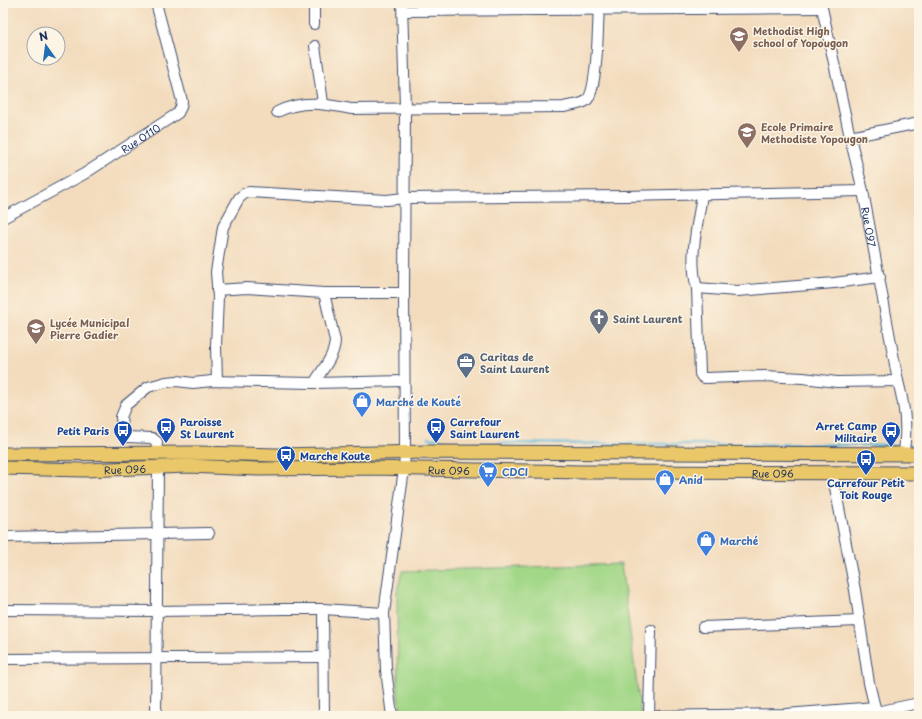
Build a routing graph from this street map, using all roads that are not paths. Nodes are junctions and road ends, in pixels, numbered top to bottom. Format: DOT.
graph roads {
  1 [pos="156,3"];
  2 [pos="314,3"];
  3 [pos="599,6"];
  4 [pos="821,6"];
  5 [pos="402,7"];
  6 [pos="314,24"];
  7 [pos="315,46"];
  8 [pos="323,103"];
  9 [pos="405,107"];
  10 [pos="277,112"];
  11 [pos="919,123"];
  12 [pos="850,137"];
  13 [pos="863,191"];
  14 [pos="702,194"];
  15 [pos="404,198"];
  16 [pos="3,218"];
  17 [pos="880,277"];
  18 [pos="697,288"];
  19 [pos="218,290"];
  20 [pos="324,293"];
  21 [pos="404,293"];
  22 [pos="217,381"];
  23 [pos="404,381"];
  24 [pos="898,381"];
  25 [pos="314,383"];
  26 [pos="405,452"];
  27 [pos="904,453"];
  28 [pos="3,454"];
  29 [pos="919,454"];
  30 [pos="157,461"];
  31 [pos="3,468"];
  32 [pos="404,469"];
  33 [pos="832,472"];
  34 [pos="919,473"];
  35 [pos="209,533"];
  36 [pos="157,534"];
  37 [pos="3,537"];
  38 [pos="323,609"];
  39 [pos="3,610"];
  40 [pos="157,611"];
  41 [pos="384,613"];
  42 [pos="859,622"];
  43 [pos="702,628"];
  44 [pos="651,630"];
  45 [pos="323,657"];
  46 [pos="156,658"];
  47 [pos="3,659"];
  48 [pos="919,703"];
  49 [pos="876,712"];
  50 [pos="156,716"];
  51 [pos="324,716"];
  52 [pos="392,716"];
  53 [pos="649,716"];
  1 -- 16 [label="street, Rue O110"];
  2 -- 6 [label="street"];
  3 -- 4 [label="street"];
  3 -- 5 [label="street"];
  3 -- 9 [label="street"];
  4 -- 12 [label="street, Rue O97"];
  5 -- 9 [label="street"];
  7 -- 8 [label="street"];
  8 -- 9 [label="street"];
  8 -- 10 [label="street"];
  9 -- 15 [label="street"];
  11 -- 12 [label="street"];
  12 -- 13 [label="street, Rue O97"];
  13 -- 14 [label="street"];
  13 -- 17 [label="street, Rue O97"];
  14 -- 15 [label="street"];
  14 -- 18 [label="street"];
  15 -- 19 [label="street"];
  15 -- 21 [label="street"];
  17 -- 18 [label="street"];
  17 -- 24 [label="street, Rue O97"];
  18 -- 24 [label="street"];
  19 -- 20 [label="street"];
  19 -- 22 [label="street"];
  20 -- 21 [label="street"];
  20 -- 25 [label="street"];
  21 -- 23 [label="street"];
  22 -- 25 [label="street"];
  22 -- 30 [label="street"];
  23 -- 25 [label="street"];
  23 -- 26 [label="street"];
  24 -- 27 [label="street, Rue O97"];
  26 -- 27 [label="main road, Rue O96"];
  26 -- 30 [label="main road, Rue O96"];
  26 -- 32 [label="street"];
  27 -- 29 [label="main road, Rue O96"];
  28 -- 30 [label="main road, Rue O96"];
  30 -- 31 [label="main road, Rue O96"];
  30 -- 32 [label="main road, Rue O96"];
  30 -- 36 [label="street"];
  32 -- 33 [label="main road, Rue O96"];
  32 -- 41 [label="street"];
  33 -- 34 [label="main road, Rue O96"];
  33 -- 42 [label="street"];
  35 -- 36 [label="street"];
  36 -- 37 [label="street"];
  36 -- 40 [label="street"];
  38 -- 40 [label="street"];
  38 -- 41 [label="street"];
  38 -- 45 [label="street"];
  39 -- 40 [label="street"];
  40 -- 46 [label="street"];
  41 -- 52 [label="street"];
  42 -- 43 [label="street"];
  42 -- 49 [label="street"];
  44 -- 53 [label="street"];
  45 -- 46 [label="street"];
  45 -- 51 [label="street"];
  46 -- 47 [label="street"];
  46 -- 50 [label="street"];
  48 -- 49 [label="street"];
  49 -- 53 [label="street"];
}
